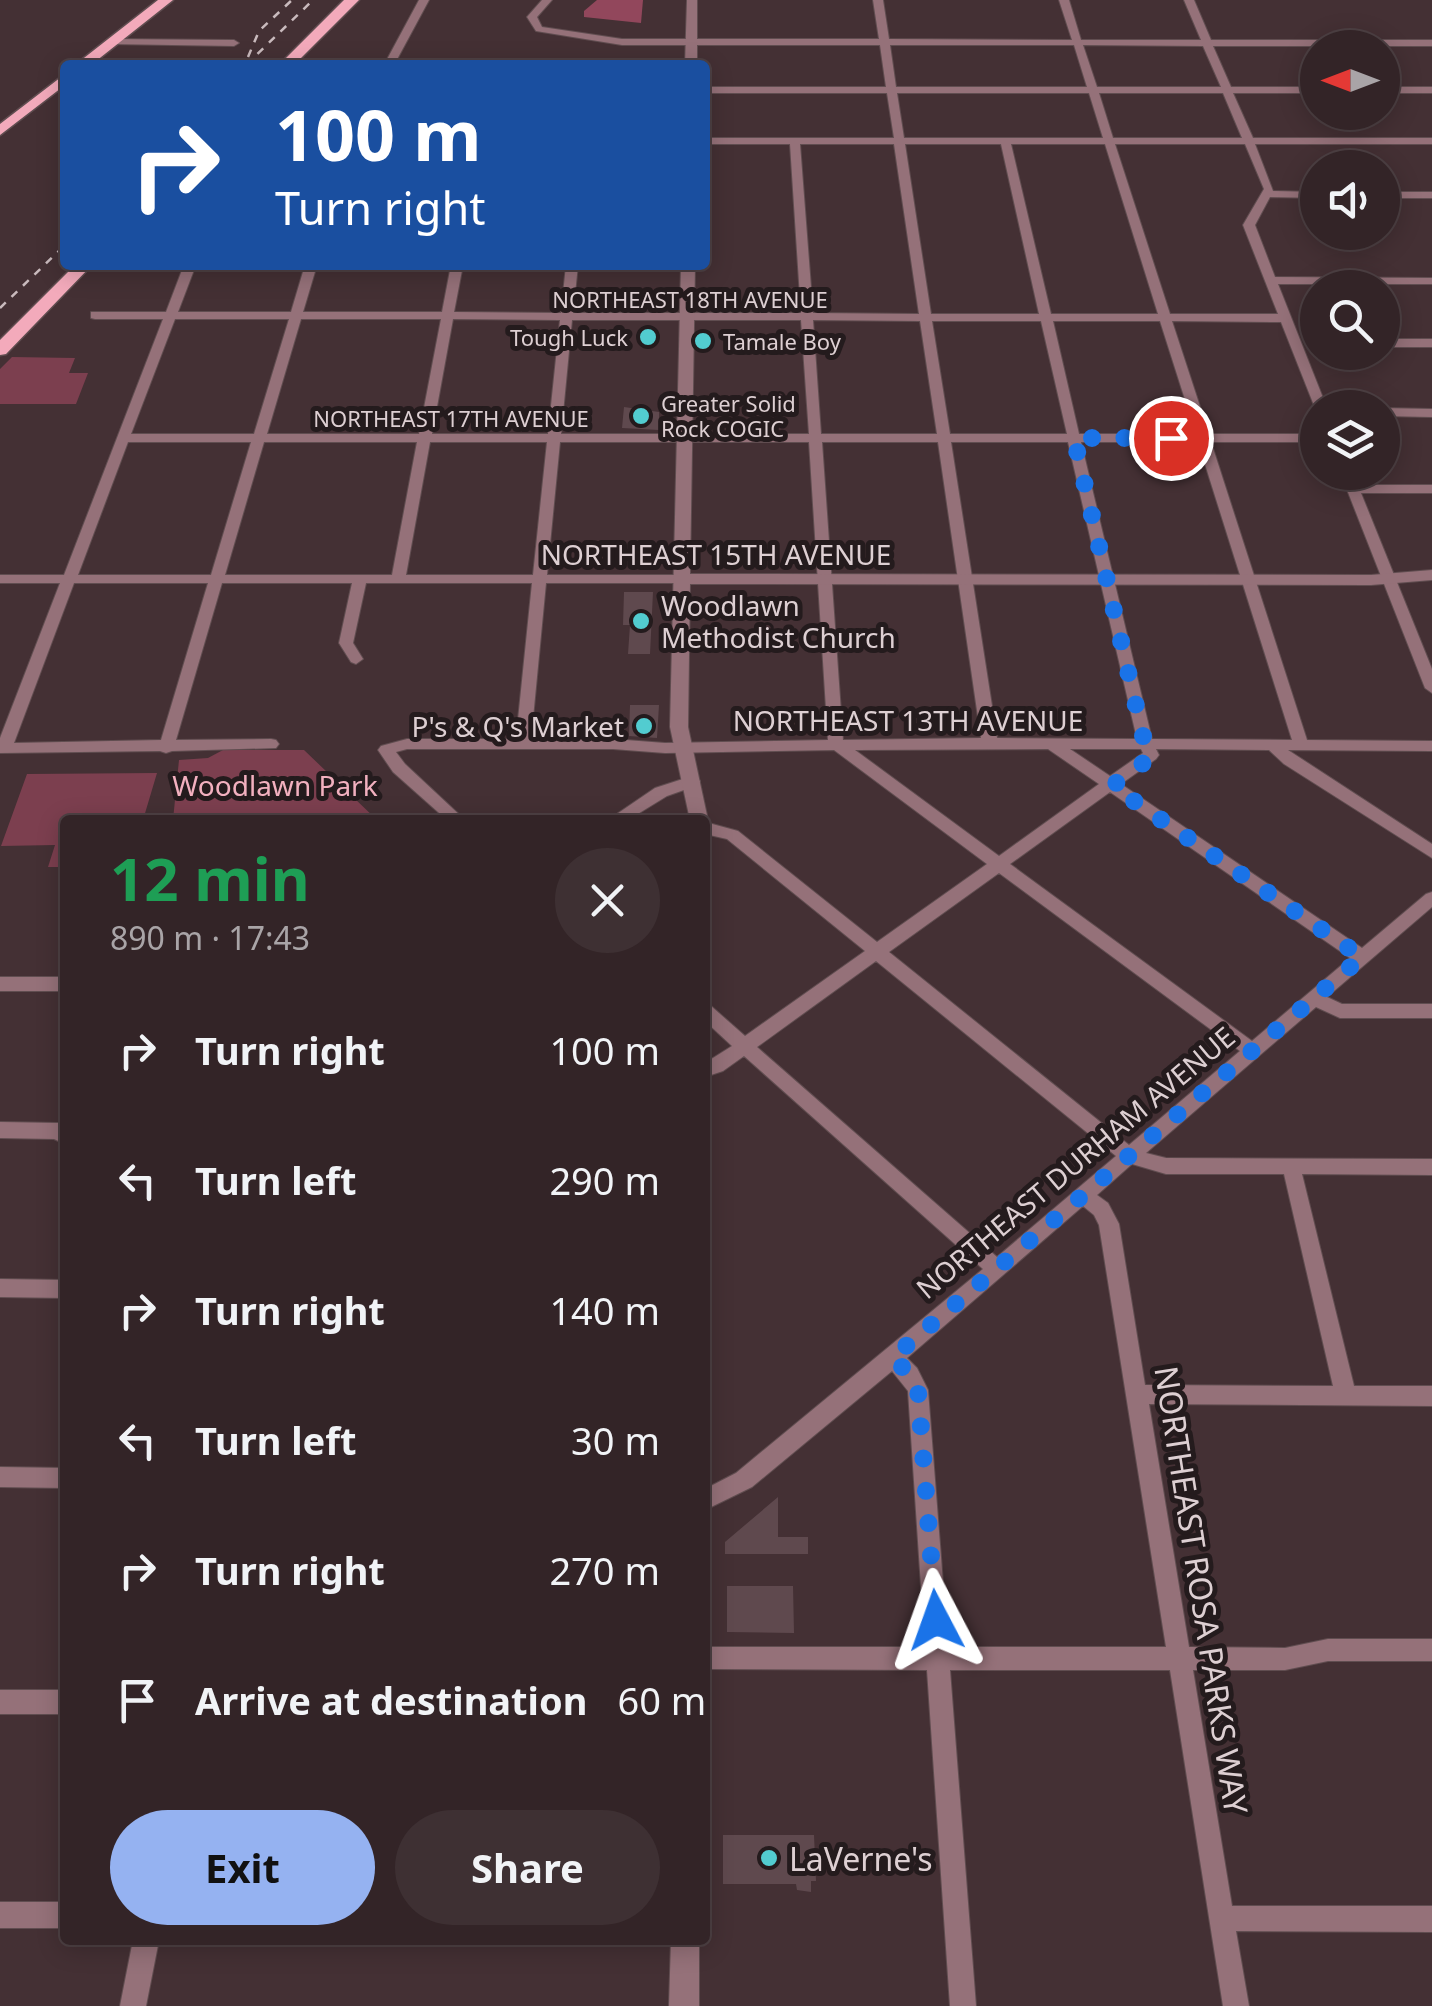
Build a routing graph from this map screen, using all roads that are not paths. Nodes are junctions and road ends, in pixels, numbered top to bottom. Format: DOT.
graph roads {
  1 [pos="166,0"];
  2 [pos="352,0"];
  3 [pos="424,0"];
  4 [pos="547,0"];
  5 [pos="692,0"];
  6 [pos="878,0"];
  7 [pos="1064,0"];
  8 [pos="1189,0"];
  9 [pos="112,42"];
  10 [pos="691,42"];
  11 [pos="1078,42"];
  12 [pos="234,43"];
  13 [pos="885,43"];
  14 [pos="1207,43"];
  15 [pos="1432,43"];
  16 [pos="89,60"];
  17 [pos="291,60"];
  18 [pos="393,60"];
  19 [pos="691,60"];
  20 [pos="60,82"];
  21 [pos="710,90"];
  22 [pos="892,90"];
  23 [pos="1093,90"];
  24 [pos="1227,90"];
  25 [pos="1300,90"];
  26 [pos="1400,90"];
  27 [pos="1432,90"];
  28 [pos="0,131"];
  29 [pos="795,140"];
  30 [pos="899,140"];
  31 [pos="710,141"];
  32 [pos="1005,141"];
  33 [pos="1109,141"];
  34 [pos="1250,141"];
  35 [pos="1432,141"];
  36 [pos="1268,194"];
  37 [pos="1300,195"];
  38 [pos="1400,195"];
  39 [pos="1432,195"];
  40 [pos="79,270"];
  41 [pos="188,270"];
  42 [pos="309,270"];
  43 [pos="456,270"];
  44 [pos="572,270"];
  45 [pos="688,270"];
  46 [pos="1271,280"];
  47 [pos="1432,281"];
  48 [pos="95,315"];
  49 [pos="172,316"];
  50 [pos="295,318"];
  51 [pos="446,318"];
  52 [pos="567,318"];
  53 [pos="687,318"];
  54 [pos="926,318"];
  55 [pos="1047,318"];
  56 [pos="1166,318"];
  57 [pos="1286,318"];
  58 [pos="806,319"];
  59 [pos="1296,343"];
  60 [pos="1300,343"];
  61 [pos="1400,343"];
  62 [pos="1432,343"];
  63 [pos="0,350"];
  64 [pos="1314,390"];
  65 [pos="1400,412"];
  66 [pos="1432,412"];
  67 [pos="124,438"];
  68 [pos="259,438"];
  69 [pos="425,438"];
  70 [pos="554,438"];
  71 [pos="684,438"];
  72 [pos="814,438"];
  73 [pos="944,438"];
  74 [pos="1074,438"];
  75 [pos="1204,438"];
  76 [pos="1300,438"];
  77 [pos="1400,489"];
  78 [pos="1432,489"];
  79 [pos="1353,490"];
  80 [pos="1432,575"];
  81 [pos="823,578"];
  82 [pos="965,578"];
  83 [pos="1106,578"];
  84 [pos="1248,578"];
  85 [pos="1388,578"];
  86 [pos="682,579"];
  87 [pos="0,580"];
  88 [pos="69,580"];
  89 [pos="217,580"];
  90 [pos="360,580"];
  91 [pos="398,580"];
  92 [pos="540,580"];
  93 [pos="356,659"];
  94 [pos="1428,668"];
  95 [pos="1432,688"];
  96 [pos="271,744"];
  97 [pos="522,744"];
  98 [pos="836,744"];
  99 [pos="990,744"];
  100 [pos="1053,745"];
  101 [pos="1273,745"];
  102 [pos="1301,745"];
  103 [pos="1149,746"];
  104 [pos="1432,746"];
  105 [pos="2,748"];
  106 [pos="166,748"];
  107 [pos="684,748"];
  108 [pos="692,781"];
  109 [pos="1112,786"];
  110 [pos="452,815"];
  111 [pos="624,815"];
  112 [pos="697,815"];
  113 [pos="710,829"];
  114 [pos="1432,852"];
  115 [pos="1000,865"];
  116 [pos="1432,898"];
  117 [pos="877,952"];
  118 [pos="1362,957"];
  119 [pos="0,984"];
  120 [pos="60,984"];
  121 [pos="1314,998"];
  122 [pos="1432,1012"];
  123 [pos="710,1014"];
  124 [pos="746,1045"];
  125 [pos="1252,1051"];
  126 [pos="710,1067"];
  127 [pos="0,1130"];
  128 [pos="60,1132"];
  129 [pos="1130,1156"];
  130 [pos="1291,1166"];
  131 [pos="1432,1167"];
  132 [pos="1084,1196"];
  133 [pos="997,1269"];
  134 [pos="0,1288"];
  135 [pos="60,1288"];
  136 [pos="892,1358"];
  137 [pos="1136,1394"];
  138 [pos="1346,1396"];
  139 [pos="1432,1396"];
  140 [pos="0,1477"];
  141 [pos="60,1478"];
  142 [pos="710,1497"];
  143 [pos="1432,1650"];
  144 [pos="710,1658"];
  145 [pos="939,1659"];
  146 [pos="1181,1660"];
  147 [pos="0,1702"];
  148 [pos="60,1702"];
  149 [pos="0,1915"];
  150 [pos="60,1916"];
  151 [pos="1222,1918"];
  152 [pos="1432,1919"];
  153 [pos="145,1945"];
  154 [pos="685,1945"];
  155 [pos="133,2006"];
  156 [pos="684,2006"];
  157 [pos="964,2006"];
  158 [pos="1236,2006"];
  1 -- 9 [label="main road"];
  2 -- 17 [label="main road"];
  3 -- 18 [label="street"];
  4 -- 10 [label="street"];
  5 -- 10 [label="street"];
  6 -- 13 [label="street"];
  7 -- 11 [label="street"];
  8 -- 14 [label="street"];
  9 -- 12 [label="street"];
  9 -- 16 [label="main road"];
  10 -- 13 [label="street"];
  10 -- 19 [label="street"];
  11 -- 13 [label="street"];
  11 -- 14 [label="street"];
  11 -- 23 [label="street"];
  13 -- 22 [label="street"];
  14 -- 15 [label="street"];
  14 -- 24 [label="street"];
  20 -- 28 [label="main road"];
  21 -- 22 [label="street"];
  22 -- 23 [label="street"];
  22 -- 30 [label="street"];
  23 -- 24 [label="street"];
  23 -- 33 [label="street"];
  24 -- 25 [label="street"];
  24 -- 34 [label="street"];
  26 -- 27 [label="street"];
  29 -- 30 [label="street"];
  29 -- 31 [label="street"];
  29 -- 58 [label="street"];
  30 -- 32 [label="street"];
  30 -- 54 [label="street"];
  32 -- 33 [label="street"];
  32 -- 55 [label="street"];
  33 -- 34 [label="street"];
  33 -- 56 [label="street"];
  34 -- 35 [label="street"];
  34 -- 36 [label="street"];
  36 -- 37 [label="street"];
  36 -- 46 [label="street"];
  38 -- 39 [label="street"];
  40 -- 63 [label="main road"];
  41 -- 49 [label="street"];
  42 -- 50 [label="street"];
  43 -- 51 [label="street"];
  44 -- 52 [label="street"];
  45 -- 53 [label="street"];
  46 -- 47 [label="street"];
  46 -- 57 [label="street"];
  48 -- 49 [label="street, NORTHEAST 18TH AVENUE"];
  49 -- 50 [label="street, NORTHEAST 18TH AVENUE"];
  49 -- 67 [label="street"];
  50 -- 51 [label="street, NORTHEAST 18TH AVENUE"];
  50 -- 68 [label="street"];
  51 -- 52 [label="street, NORTHEAST 18TH AVENUE"];
  51 -- 69 [label="street"];
  52 -- 53 [label="street, NORTHEAST 18TH AVENUE"];
  52 -- 70 [label="street"];
  53 -- 58 [label="street, NORTHEAST 18TH AVENUE"];
  53 -- 71 [label="street"];
  54 -- 55 [label="street, NORTHEAST 18TH AVENUE"];
  54 -- 58 [label="street, NORTHEAST 18TH AVENUE"];
  54 -- 73 [label="street"];
  55 -- 56 [label="street, NORTHEAST 18TH AVENUE"];
  55 -- 74 [label="street"];
  56 -- 57 [label="street, NORTHEAST 18TH AVENUE"];
  56 -- 75 [label="street"];
  57 -- 59 [label="street"];
  58 -- 72 [label="street"];
  59 -- 60 [label="street"];
  59 -- 64 [label="street"];
  61 -- 62 [label="street"];
  65 -- 66 [label="street"];
  67 -- 68 [label="street, NORTHEAST 17TH AVENUE"];
  67 -- 88 [label="street"];
  68 -- 69 [label="street, NORTHEAST 17TH AVENUE"];
  68 -- 89 [label="street"];
  69 -- 70 [label="street, NORTHEAST 17TH AVENUE"];
  69 -- 91 [label="street"];
  70 -- 71 [label="street, NORTHEAST 17TH AVENUE"];
  70 -- 92 [label="street"];
  71 -- 72 [label="street, NORTHEAST 17TH AVENUE"];
  71 -- 86 [label="street"];
  72 -- 73 [label="street, NORTHEAST 17TH AVENUE"];
  72 -- 81 [label="street"];
  73 -- 74 [label="street, NORTHEAST 17TH AVENUE"];
  73 -- 82 [label="street"];
  74 -- 75 [label="street, NORTHEAST 17TH AVENUE"];
  74 -- 83 [label="street"];
  75 -- 76 [label="street, NORTHEAST 17TH AVENUE"];
  75 -- 84 [label="street"];
  77 -- 78 [label="street"];
  79 -- 85 [label="street"];
  80 -- 85 [label="street, NORTHEAST 15TH AVENUE"];
  81 -- 82 [label="street, NORTHEAST 15TH AVENUE"];
  81 -- 86 [label="street, NORTHEAST 15TH AVENUE"];
  81 -- 98 [label="street"];
  82 -- 83 [label="street, NORTHEAST 15TH AVENUE"];
  82 -- 99 [label="street"];
  83 -- 84 [label="street, NORTHEAST 15TH AVENUE"];
  83 -- 103 [label="street"];
  84 -- 85 [label="street, NORTHEAST 15TH AVENUE"];
  84 -- 102 [label="street"];
  85 -- 94 [label="street"];
  86 -- 92 [label="street, NORTHEAST 15TH AVENUE"];
  86 -- 107 [label="street"];
  87 -- 88 [label="street, NORTHEAST 15TH AVENUE"];
  88 -- 89 [label="street, NORTHEAST 15TH AVENUE"];
  88 -- 105 [label="street"];
  89 -- 90 [label="street, NORTHEAST 15TH AVENUE"];
  89 -- 106 [label="street"];
  90 -- 91 [label="street, NORTHEAST 15TH AVENUE"];
  90 -- 93 [label="street"];
  91 -- 92 [label="street, NORTHEAST 15TH AVENUE"];
  92 -- 97 [label="street"];
  94 -- 95 [label="street"];
  96 -- 106 [label="street"];
  97 -- 107 [label="street, NORTHEAST 13TH AVENUE"];
  97 -- 110 [label="street, NORTHEAST 13TH AVENUE"];
  98 -- 99 [label="street, NORTHEAST 13TH AVENUE"];
  98 -- 107 [label="street, NORTHEAST 13TH AVENUE"];
  98 -- 115 [label="street"];
  99 -- 100 [label="street, NORTHEAST 13TH AVENUE"];
  100 -- 103 [label="street, NORTHEAST 13TH AVENUE"];
  100 -- 109 [label="street"];
  101 -- 102 [label="street, NORTHEAST 13TH AVENUE"];
  101 -- 103 [label="street, NORTHEAST 13TH AVENUE"];
  101 -- 114 [label="street"];
  102 -- 104 [label="street, NORTHEAST 13TH AVENUE"];
  103 -- 109 [label="street"];
  105 -- 106 [label="street"];
  107 -- 108 [label="street"];
  108 -- 111 [label="street"];
  108 -- 112 [label="street"];
  109 -- 115 [label="street"];
  109 -- 118 [label="street"];
  113 -- 117 [label="street"];
  115 -- 117 [label="street"];
  115 -- 125 [label="street"];
  116 -- 118 [label="street, NORTHEAST DURHAM AVENUE"];
  117 -- 124 [label="street"];
  117 -- 129 [label="street"];
  118 -- 121 [label="street, NORTHEAST DURHAM AVENUE"];
  119 -- 120 [label="street"];
  121 -- 122 [label="street"];
  121 -- 125 [label="street, NORTHEAST DURHAM AVENUE"];
  123 -- 124 [label="street"];
  124 -- 126 [label="street"];
  124 -- 133 [label="street"];
  125 -- 129 [label="street, NORTHEAST DURHAM AVENUE"];
  127 -- 128 [label="street"];
  129 -- 130 [label="street"];
  129 -- 132 [label="street, NORTHEAST DURHAM AVENUE"];
  130 -- 131 [label="street"];
  130 -- 138 [label="street"];
  132 -- 133 [label="street, NORTHEAST DURHAM AVENUE"];
  132 -- 137 [label="street, NORTHEAST ROSA PARKS WAY"];
  133 -- 136 [label="street, NORTHEAST DURHAM AVENUE"];
  134 -- 135 [label="street"];
  136 -- 142 [label="street, NORTHEAST DURHAM AVENUE"];
  136 -- 145 [label="street"];
  137 -- 138 [label="street"];
  137 -- 146 [label="street, NORTHEAST ROSA PARKS WAY"];
  138 -- 139 [label="street"];
  140 -- 141 [label="street"];
  143 -- 146 [label="street"];
  144 -- 145 [label="street"];
  145 -- 146 [label="street"];
  145 -- 157 [label="street"];
  146 -- 151 [label="street, NORTHEAST ROSA PARKS WAY"];
  147 -- 148 [label="street"];
  149 -- 150 [label="street"];
  151 -- 152 [label="street"];
  151 -- 158 [label="street, NORTHEAST ROSA PARKS WAY"];
  153 -- 155 [label="street"];
  154 -- 156 [label="street"];
}
